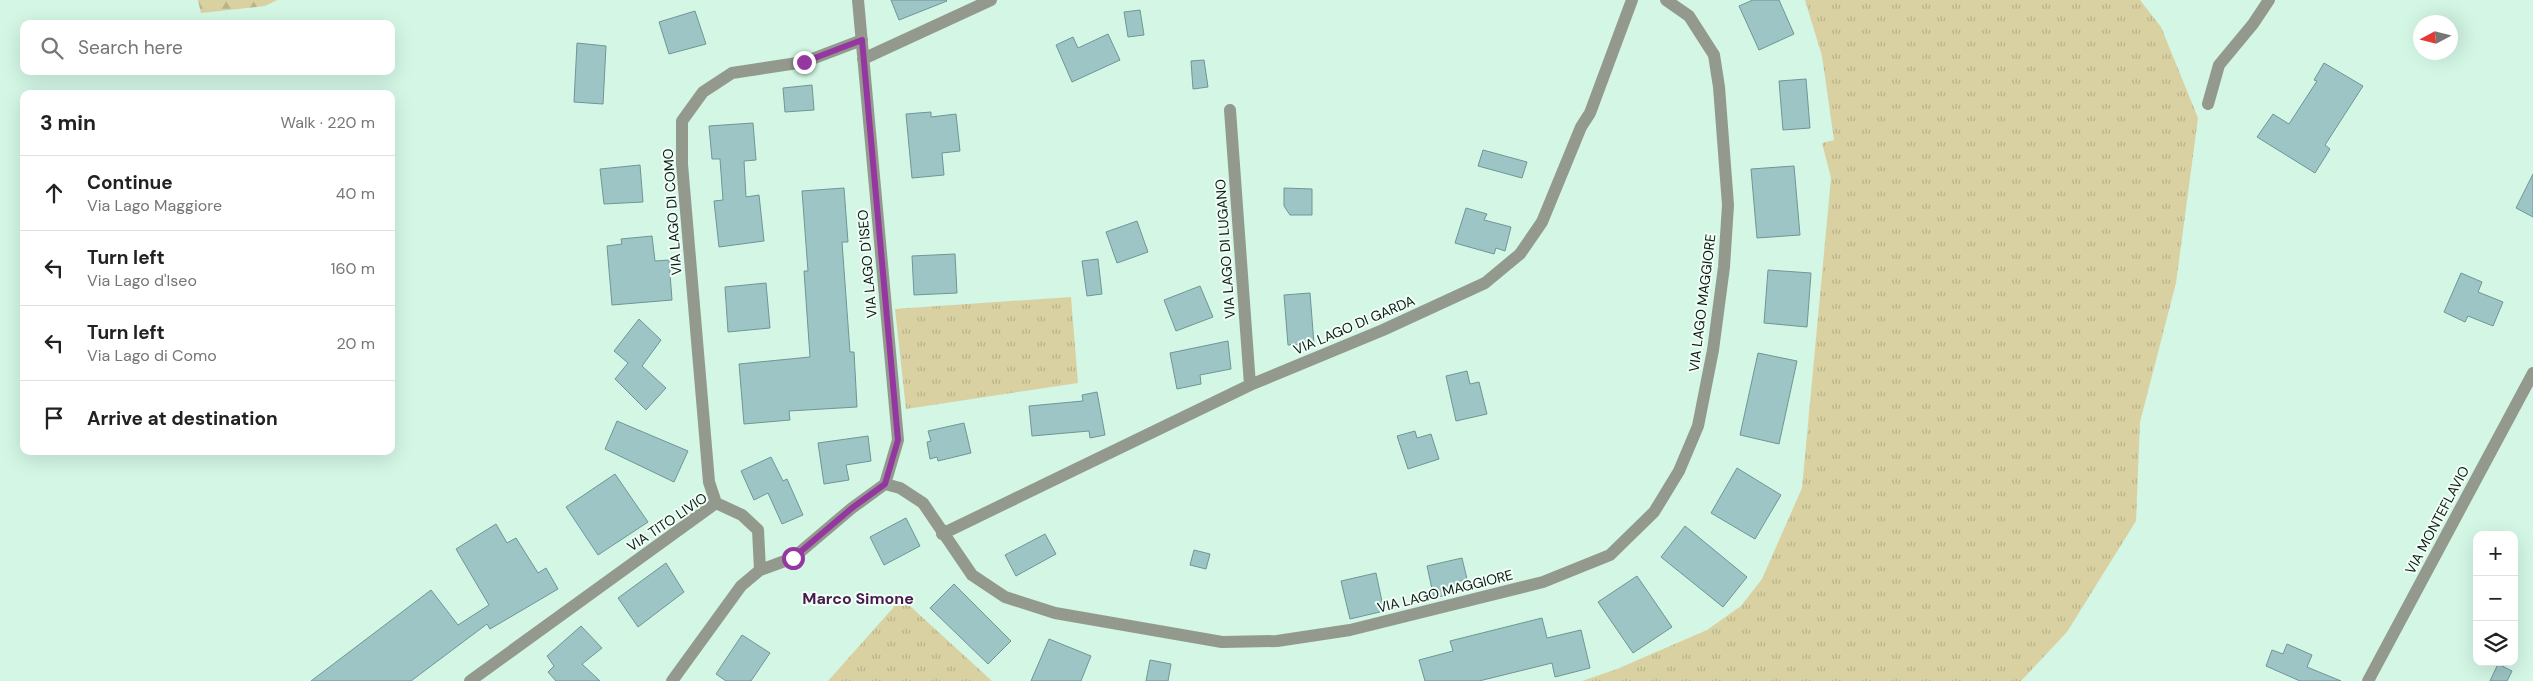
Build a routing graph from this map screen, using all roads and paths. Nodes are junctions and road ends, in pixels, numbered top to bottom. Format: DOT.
graph roads {
  1 [pos="858,0"];
  2 [pos="991,0"];
  3 [pos="1632,0"];
  4 [pos="1666,0"];
  5 [pos="2270,0"];
  6 [pos="862,40"];
  7 [pos="863,58"];
  8 [pos="2208,104"];
  9 [pos="1230,110"];
  10 [pos="2533,374"];
  11 [pos="1250,385"];
  12 [pos="885,484"];
  13 [pos="716,503"];
  14 [pos="942,534"];
  15 [pos="760,570"];
  16 [pos="470,681"];
  17 [pos="672,681"];
  18 [pos="2368,681"];
  1 -- 6 [label="street, VIA LAGO D'ISEO"];
  2 -- 7 [label="street"];
  3 -- 11 [label="street, VIA LAGO DI GARDA"];
  4 -- 14 [label="street, VIA LAGO MAGGIORE"];
  5 -- 8 [label="street"];
  6 -- 7 [label="street, VIA LAGO D'ISEO"];
  6 -- 13 [label="street, VIA LAGO DI COMO"];
  7 -- 12 [label="street, VIA LAGO D'ISEO"];
  9 -- 11 [label="street, VIA LAGO DI LUGANO"];
  10 -- 18 [label="street, VIA MONTEFLAVIO"];
  11 -- 14 [label="street, VIA LAGO DI GARDA"];
  12 -- 14 [label="street, VIA LAGO MAGGIORE"];
  12 -- 15 [label="street"];
  13 -- 15 [label="street, VIA TITO LIVIO"];
  13 -- 16 [label="street, VIA TITO LIVIO"];
  15 -- 17 [label="street"];
}
